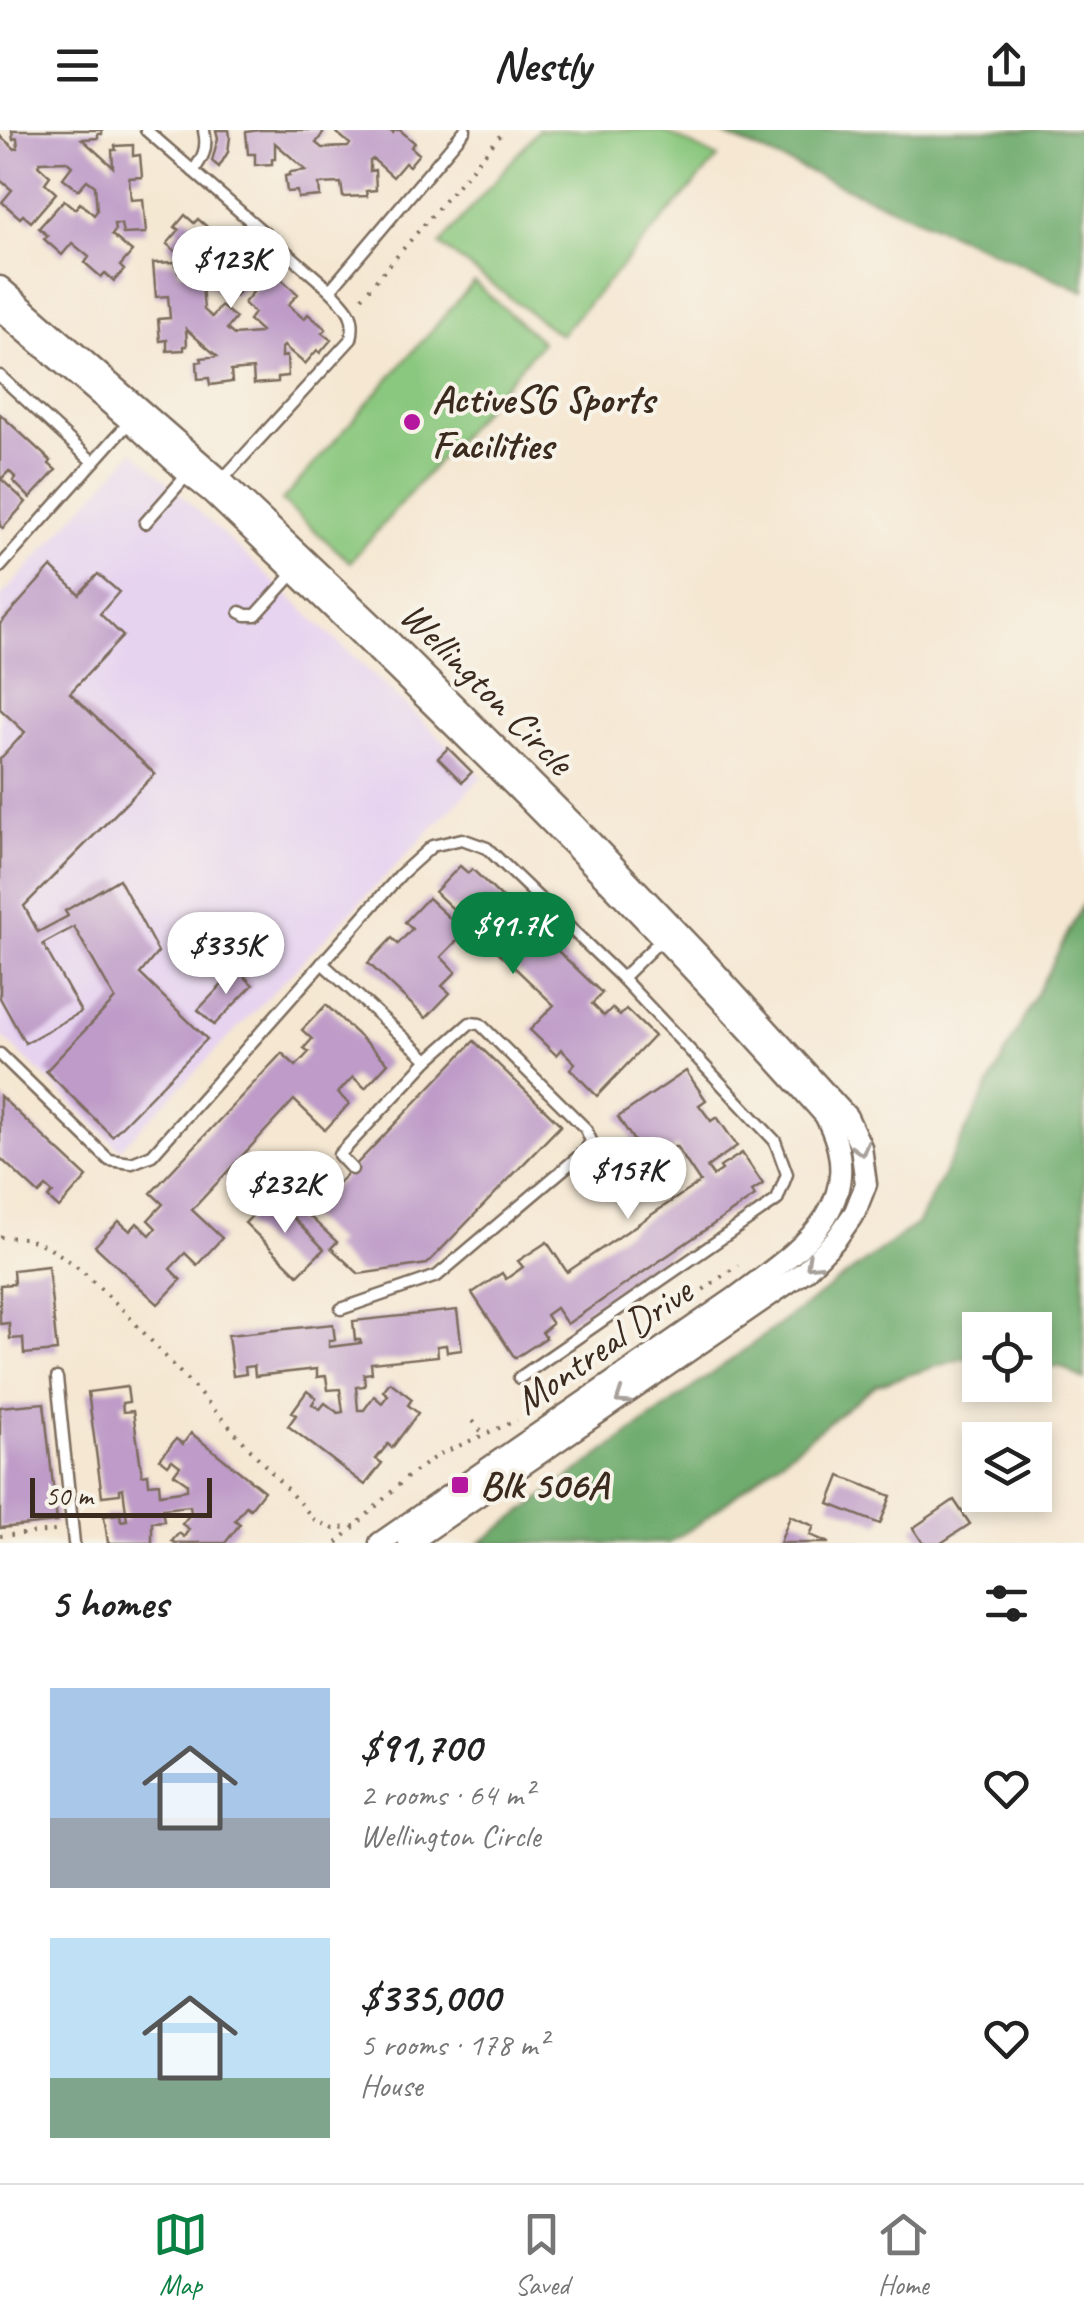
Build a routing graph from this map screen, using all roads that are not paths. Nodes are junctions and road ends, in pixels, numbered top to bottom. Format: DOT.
graph roads {
  1 [pos="146,130"];
  2 [pos="465,130"];
  3 [pos="204,132"];
  4 [pos="193,171"];
  5 [pos="0,287"];
  6 [pos="330,290"];
  7 [pos="0,310"];
  8 [pos="0,376"];
  9 [pos="136,415"];
  10 [pos="93,462"];
  11 [pos="188,474"];
  12 [pos="216,486"];
  13 [pos="146,522"];
  14 [pos="0,567"];
  15 [pos="295,572"];
  16 [pos="240,612"];
  17 [pos="668,934"];
  18 [pos="322,963"];
  19 [pos="701,968"];
  20 [pos="622,978"];
  21 [pos="0,1054"];
  22 [pos="428,1060"];
  23 [pos="352,1169"];
  24 [pos="839,1183"];
  25 [pos="866,1184"];
  26 [pos="341,1309"];
  27 [pos="57,1378"];
  28 [pos="519,1378"];
  29 [pos="74,1543"];
  30 [pos="380,1543"];
  31 [pos="410,1543"];
  1 -- 4 [label="lane"];
  2 -- 6 [label="lane"];
  3 -- 4 [label="lane"];
  4 -- 6 [label="lane"];
  5 -- 9 [label="street, Wellington Circle"];
  6 -- 12 [label="lane"];
  7 -- 9 [label="street, Wellington Circle"];
  8 -- 10 [label="lane"];
  9 -- 10 [label="lane"];
  9 -- 11 [label="street, Wellington Circle"];
  9 -- 12 [label="street, Wellington Circle"];
  10 -- 14 [label="lane"];
  11 -- 12 [label="street, Wellington Circle"];
  11 -- 13 [label="lane"];
  12 -- 15 [label="street, Wellington Circle"];
  12 -- 17 [label="street, Wellington Circle"];
  15 -- 16 [label="lane"];
  15 -- 17 [label="street, Wellington Circle"];
  17 -- 19 [label="street, Wellington Circle"];
  17 -- 20 [label="lane"];
  18 -- 20 [label="lane"];
  18 -- 21 [label="lane"];
  18 -- 22 [label="lane"];
  19 -- 24 [label="street, Wellington Circle"];
  19 -- 25 [label="street, Wellington Circle, one-way"];
  20 -- 28 [label="lane"];
  22 -- 23 [label="lane"];
  22 -- 26 [label="lane"];
  24 -- 30 [label="street, Montreal Drive"];
  25 -- 31 [label="street, Montreal Drive, one-way"];
  27 -- 29 [label="lane"];
}
